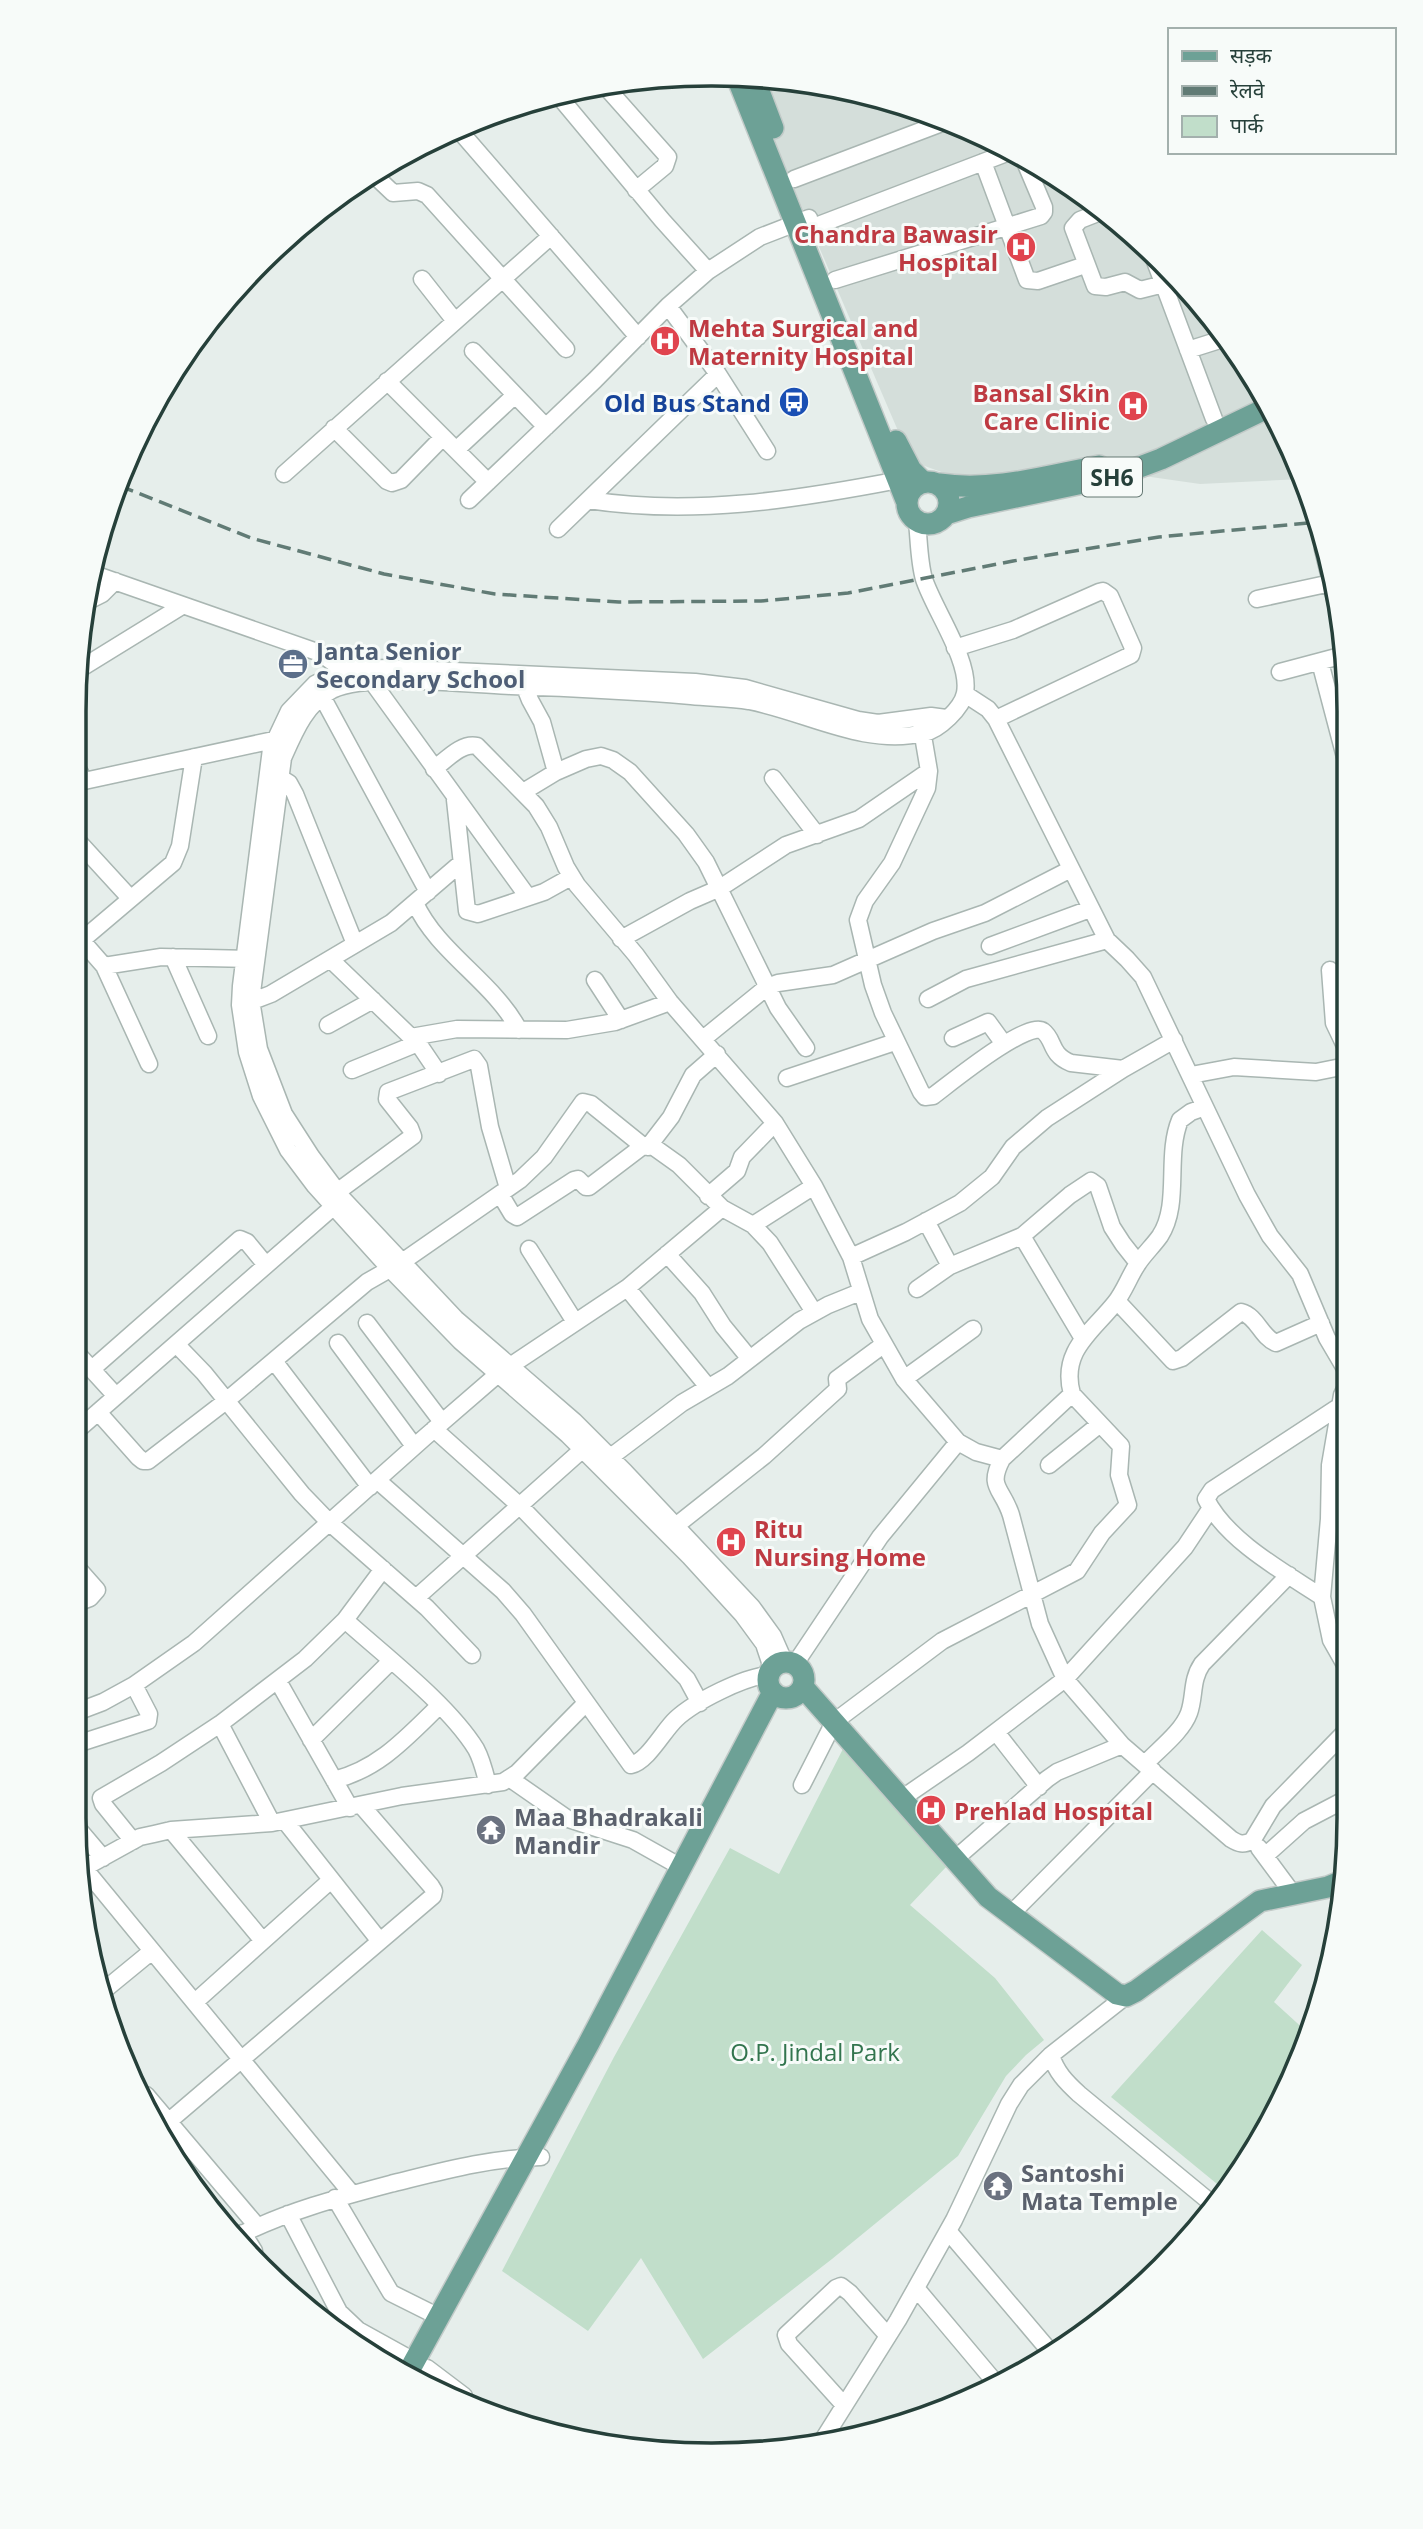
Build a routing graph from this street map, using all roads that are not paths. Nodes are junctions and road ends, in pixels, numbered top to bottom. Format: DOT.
graph roads {
  1 [pos="742,87"];
  2 [pos="758,88"];
  3 [pos="612,94"];
  4 [pos="565,103"];
  5 [pos="933,126"];
  6 [pos="464,136"];
  7 [pos="999,156"];
  8 [pos="983,162"];
  9 [pos="1029,173"];
  10 [pos="794,179"];
  11 [pos="380,181"];
  12 [pos="636,190"];
  13 [pos="1091,214"];
  14 [pos="806,222"];
  15 [pos="1008,227"];
  16 [pos="551,236"];
  17 [pos="1085,265"];
  18 [pos="708,271"];
  19 [pos="1161,277"];
  20 [pos="422,279"];
  21 [pos="502,279"];
  22 [pos="835,280"];
  23 [pos="1164,284"];
  24 [pos="668,306"];
  25 [pos="456,321"];
  26 [pos="638,337"];
  27 [pos="1216,341"];
  28 [pos="566,349"];
  29 [pos="1188,350"];
  30 [pos="473,351"];
  31 [pos="718,374"];
  32 [pos="387,381"];
  33 [pos="515,395"];
  34 [pos="1253,399"];
  35 [pos="1260,411"];
  36 [pos="1214,419"];
  37 [pos="546,427"];
  38 [pos="334,428"];
  39 [pos="443,437"];
  40 [pos="456,450"];
  41 [pos="768,451"];
  42 [pos="284,474"];
  43 [pos="488,482"];
  44 [pos="931,483"];
  45 [pos="902,490"];
  46 [pos="469,500"];
  47 [pos="588,500"];
  48 [pos="946,514"];
  49 [pos="917,522"];
  50 [pos="558,529"];
  51 [pos="101,576"];
  52 [pos="115,581"];
  53 [pos="1324,585"];
  54 [pos="97,597"];
  55 [pos="1257,599"];
  56 [pos="182,606"];
  57 [pos="955,648"];
  58 [pos="1335,658"];
  59 [pos="1320,662"];
  60 [pos="88,664"];
  61 [pos="345,669"];
  62 [pos="1280,672"];
  63 [pos="364,678"];
  64 [pos="522,680"];
  65 [pos="319,690"];
  66 [pos="965,694"];
  67 [pos="996,719"];
  68 [pos="922,726"];
  69 [pos="1337,727"];
  70 [pos="284,738"];
  71 [pos="194,757"];
  72 [pos="434,769"];
  73 [pos="929,771"];
  74 [pos="556,772"];
  75 [pos="275,775"];
  76 [pos="773,778"];
  77 [pos="86,780"];
  78 [pos="523,792"];
  79 [pos="454,797"];
  80 [pos="817,835"];
  81 [pos="86,861"];
  82 [pos="461,863"];
  83 [pos="1072,869"];
  84 [pos="571,877"];
  85 [pos="720,888"];
  86 [pos="428,892"];
  87 [pos="528,897"];
  88 [pos="130,898"];
  89 [pos="415,903"];
  90 [pos="1090,909"];
  91 [pos="86,932"];
  92 [pos="621,939"];
  93 [pos="1107,940"];
  94 [pos="355,944"];
  95 [pos="990,946"];
  96 [pos="86,948"];
  97 [pos="173,957"];
  98 [pos="250,959"];
  99 [pos="330,959"];
  100 [pos="866,959"];
  101 [pos="104,965"];
  102 [pos="1330,970"];
  103 [pos="595,980"];
  104 [pos="767,987"];
  105 [pos="928,999"];
  106 [pos="373,1000"];
  107 [pos="670,1002"];
  108 [pos="246,1004"];
  109 [pos="621,1020"];
  110 [pos="328,1025"];
  111 [pos="1337,1028"];
  112 [pos="519,1030"];
  113 [pos="208,1037"];
  114 [pos="953,1038"];
  115 [pos="703,1039"];
  116 [pos="414,1040"];
  117 [pos="1174,1040"];
  118 [pos="895,1042"];
  119 [pos="1004,1044"];
  120 [pos="806,1048"];
  121 [pos="717,1054"];
  122 [pos="149,1064"];
  123 [pos="1337,1068"];
  124 [pos="1123,1069"];
  125 [pos="352,1070"];
  126 [pos="439,1074"];
  127 [pos="1191,1075"];
  128 [pos="788,1078"];
  129 [pos="1205,1107"];
  130 [pos="775,1123"];
  131 [pos="647,1145"];
  132 [pos="814,1186"];
  133 [pos="504,1191"];
  134 [pos="708,1196"];
  135 [pos="338,1199"];
  136 [pos="722,1208"];
  137 [pos="926,1222"];
  138 [pos="753,1225"];
  139 [pos="1022,1236"];
  140 [pos="529,1249"];
  141 [pos="667,1254"];
  142 [pos="851,1257"];
  143 [pos="1138,1263"];
  144 [pos="266,1265"];
  145 [pos="396,1265"];
  146 [pos="950,1266"];
  147 [pos="627,1288"];
  148 [pos="917,1289"];
  149 [pos="860,1292"];
  150 [pos="1117,1301"];
  151 [pos="814,1312"];
  152 [pos="575,1322"];
  153 [pos="367,1323"];
  154 [pos="1321,1324"];
  155 [pos="973,1329"];
  156 [pos="1082,1338"];
  157 [pos="338,1343"];
  158 [pos="176,1344"];
  159 [pos="883,1345"];
  160 [pos="1337,1354"];
  161 [pos="750,1359"];
  162 [pos="274,1361"];
  163 [pos="86,1363"];
  164 [pos="92,1369"];
  165 [pos="504,1370"];
  166 [pos="904,1379"];
  167 [pos="708,1387"];
  168 [pos="1072,1394"];
  169 [pos="116,1396"];
  170 [pos="226,1401"];
  171 [pos="1337,1408"];
  172 [pos="98,1412"];
  173 [pos="86,1422"];
  174 [pos="1100,1424"];
  175 [pos="1337,1424"];
  176 [pos="438,1425"];
  177 [pos="958,1442"];
  178 [pos="414,1446"];
  179 [pos="583,1449"];
  180 [pos="1002,1459"];
  181 [pos="605,1462"];
  182 [pos="1049,1465"];
  183 [pos="373,1483"];
  184 [pos="520,1506"];
  185 [pos="1211,1508"];
  186 [pos="330,1523"];
  187 [pos="671,1530"];
  188 [pos="464,1556"];
  189 [pos="383,1569"];
  190 [pos="1289,1576"];
  191 [pos="86,1578"];
  192 [pos="1032,1593"];
  193 [pos="1322,1597"];
  194 [pos="416,1598"];
  195 [pos="86,1600"];
  196 [pos="345,1620"];
  197 [pos="1337,1651"];
  198 [pos="472,1654"];
  199 [pos="391,1661"];
  200 [pos="783,1678"];
  201 [pos="1065,1679"];
  202 [pos="278,1681"];
  203 [pos="134,1685"];
  204 [pos="586,1703"];
  205 [pos="700,1703"];
  206 [pos="439,1706"];
  207 [pos="86,1708"];
  208 [pos="835,1722"];
  209 [pos="220,1724"];
  210 [pos="996,1732"];
  211 [pos="311,1740"];
  212 [pos="1337,1740"];
  213 [pos="86,1741"];
  214 [pos="1122,1745"];
  215 [pos="1149,1767"];
  216 [pos="509,1778"];
  217 [pos="334,1780"];
  218 [pos="488,1785"];
  219 [pos="802,1785"];
  220 [pos="1039,1787"];
  221 [pos="901,1798"];
  222 [pos="1337,1804"];
  223 [pos="356,1806"];
  224 [pos="279,1822"];
  225 [pos="171,1830"];
  226 [pos="87,1839"];
  227 [pos="134,1841"];
  228 [pos="1252,1841"];
  229 [pos="1266,1855"];
  230 [pos="103,1858"];
  231 [pos="955,1859"];
  232 [pos="88,1866"];
  233 [pos="681,1867"];
  234 [pos="89,1876"];
  235 [pos="331,1880"];
  236 [pos="1333,1885"];
  237 [pos="1293,1894"];
  238 [pos="1011,1914"];
  239 [pos="379,1940"];
  240 [pos="263,1941"];
  241 [pos="152,1951"];
  242 [pos="109,1986"];
  243 [pos="1126,1996"];
  244 [pos="195,2002"];
  245 [pos="1051,2055"];
  246 [pos="242,2060"];
  247 [pos="159,2110"];
  248 [pos="169,2122"];
  249 [pos="533,2157"];
  250 [pos="352,2194"];
  251 [pos="335,2198"];
  252 [pos="1207,2199"];
  253 [pos="289,2214"];
  254 [pos="948,2231"];
  255 [pos="246,2232"];
  256 [pos="916,2288"];
  257 [pos="439,2317"];
  258 [pos="343,2323"];
  259 [pos="888,2336"];
  260 [pos="1045,2346"];
  261 [pos="382,2348"];
  262 [pos="418,2369"];
  263 [pos="991,2377"];
  264 [pos="435,2379"];
  265 [pos="844,2405"];
  266 [pos="829,2432"];
  1 -- 14 [label="main road"];
  2 -- 10 [label="main road"];
  3 -- 12 [label="street"];
  4 -- 12 [label="street"];
  5 -- 10 [label="street"];
  6 -- 16 [label="street"];
  7 -- 8 [label="street"];
  8 -- 14 [label="street"];
  8 -- 15 [label="street"];
  9 -- 15 [label="street"];
  10 -- 14 [label="main road"];
  11 -- 21 [label="street"];
  12 -- 18 [label="street"];
  13 -- 17 [label="street"];
  14 -- 18 [label="street"];
  14 -- 22 [label="main road"];
  14 -- 45 [label="main road"];
  15 -- 17 [label="street"];
  15 -- 22 [label="street"];
  16 -- 21 [label="street"];
  16 -- 26 [label="street"];
  17 -- 23 [label="street"];
  18 -- 24 [label="street"];
  19 -- 23 [label="street"];
  20 -- 25 [label="street"];
  21 -- 25 [label="street"];
  21 -- 28 [label="street"];
  22 -- 44 [label="main road"];
  23 -- 29 [label="street"];
  24 -- 26 [label="street"];
  24 -- 31 [label="street"];
  25 -- 32 [label="street"];
  26 -- 37 [label="street"];
  27 -- 29 [label="street"];
  29 -- 36 [label="street"];
  30 -- 33 [label="street"];
  31 -- 41 [label="street"];
  31 -- 47 [label="street"];
  32 -- 38 [label="street"];
  32 -- 39 [label="street"];
  33 -- 37 [label="street"];
  33 -- 40 [label="street"];
  34 -- 36 [label="main road, SH6"];
  35 -- 48 [label="main road, SH6"];
  36 -- 44 [label="main road, SH6"];
  37 -- 43 [label="street"];
  38 -- 39 [label="street"];
  38 -- 42 [label="street"];
  39 -- 40 [label="street"];
  40 -- 43 [label="street"];
  43 -- 46 [label="street"];
  44 -- 45 [label="main road"];
  44 -- 48 [label="main road"];
  45 -- 47 [label="street"];
  45 -- 49 [label="main road"];
  47 -- 50 [label="street"];
  48 -- 49 [label="main road, SH6"];
  49 -- 57 [label="street"];
  51 -- 52 [label="street"];
  52 -- 54 [label="street"];
  52 -- 56 [label="street"];
  53 -- 55 [label="street"];
  56 -- 60 [label="street"];
  56 -- 61 [label="street"];
  57 -- 66 [label="street"];
  57 -- 67 [label="street"];
  58 -- 59 [label="street"];
  59 -- 62 [label="street"];
  59 -- 69 [label="street"];
  61 -- 63 [label="street"];
  61 -- 65 [label="street"];
  63 -- 64 [label="street"];
  63 -- 65 [label="street"];
  63 -- 72 [label="street"];
  64 -- 68 [label="street"];
  64 -- 74 [label="street"];
  65 -- 70 [label="street"];
  65 -- 86 [label="street"];
  66 -- 67 [label="street"];
  66 -- 68 [label="street"];
  67 -- 83 [label="street"];
  68 -- 73 [label="street"];
  70 -- 71 [label="street"];
  70 -- 75 [label="street"];
  71 -- 77 [label="street"];
  71 -- 88 [label="street"];
  72 -- 78 [label="street"];
  72 -- 79 [label="street"];
  73 -- 80 [label="street"];
  73 -- 100 [label="street"];
  74 -- 78 [label="street"];
  74 -- 85 [label="street"];
  75 -- 94 [label="street"];
  75 -- 98 [label="street"];
  76 -- 80 [label="street"];
  78 -- 84 [label="street"];
  79 -- 82 [label="street"];
  79 -- 87 [label="street"];
  80 -- 85 [label="street"];
  81 -- 88 [label="street"];
  82 -- 86 [label="street"];
  82 -- 87 [label="street"];
  83 -- 90 [label="street"];
  83 -- 100 [label="street"];
  84 -- 87 [label="street"];
  84 -- 92 [label="street"];
  85 -- 92 [label="street"];
  85 -- 104 [label="street"];
  86 -- 89 [label="street"];
  88 -- 91 [label="street"];
  89 -- 94 [label="street"];
  89 -- 112 [label="street"];
  90 -- 93 [label="street"];
  90 -- 95 [label="street"];
  92 -- 107 [label="street"];
  93 -- 105 [label="street"];
  93 -- 117 [label="street"];
  94 -- 99 [label="street"];
  96 -- 101 [label="street"];
  97 -- 98 [label="street"];
  97 -- 101 [label="street"];
  97 -- 113 [label="street"];
  98 -- 108 [label="street"];
  99 -- 106 [label="street"];
  99 -- 108 [label="street"];
  100 -- 104 [label="street"];
  100 -- 118 [label="street"];
  101 -- 122 [label="street"];
  102 -- 111 [label="street"];
  103 -- 109 [label="street"];
  104 -- 115 [label="street"];
  104 -- 120 [label="street"];
  106 -- 110 [label="street"];
  106 -- 116 [label="street"];
  107 -- 109 [label="street"];
  107 -- 115 [label="street"];
  108 -- 135 [label="street"];
  109 -- 112 [label="street"];
  112 -- 116 [label="street"];
  114 -- 119 [label="street"];
  115 -- 121 [label="street"];
  116 -- 125 [label="street"];
  116 -- 126 [label="street"];
  117 -- 124 [label="street"];
  117 -- 127 [label="street"];
  118 -- 119 [label="street"];
  118 -- 128 [label="street"];
  119 -- 124 [label="street"];
  121 -- 130 [label="street"];
  121 -- 131 [label="street"];
  123 -- 127 [label="street"];
  124 -- 137 [label="street"];
  126 -- 133 [label="street"];
  126 -- 135 [label="street"];
  127 -- 129 [label="street"];
  129 -- 143 [label="street"];
  129 -- 154 [label="street"];
  130 -- 132 [label="street"];
  130 -- 134 [label="street"];
  131 -- 133 [label="street"];
  131 -- 133 [label="street"];
  131 -- 134 [label="street"];
  132 -- 138 [label="street"];
  132 -- 142 [label="street"];
  133 -- 145 [label="street"];
  134 -- 136 [label="street"];
  135 -- 144 [label="street"];
  135 -- 145 [label="street"];
  136 -- 138 [label="street"];
  136 -- 141 [label="street"];
  137 -- 142 [label="street"];
  137 -- 146 [label="street"];
  138 -- 151 [label="street"];
  139 -- 143 [label="street"];
  139 -- 146 [label="street"];
  139 -- 156 [label="street"];
  140 -- 152 [label="street"];
  141 -- 147 [label="street"];
  141 -- 161 [label="street"];
  142 -- 149 [label="street"];
  143 -- 150 [label="street"];
  144 -- 158 [label="street"];
  144 -- 164 [label="street"];
  145 -- 162 [label="street"];
  145 -- 165 [label="street"];
  146 -- 148 [label="street"];
  147 -- 152 [label="street"];
  147 -- 167 [label="street"];
  149 -- 151 [label="street"];
  149 -- 159 [label="street"];
  150 -- 154 [label="street"];
  150 -- 156 [label="street"];
  151 -- 161 [label="street"];
  152 -- 165 [label="street"];
  153 -- 176 [label="street"];
  154 -- 160 [label="street"];
  155 -- 166 [label="street"];
  156 -- 168 [label="street"];
  157 -- 178 [label="street"];
  158 -- 169 [label="street"];
  158 -- 170 [label="street"];
  159 -- 166 [label="street"];
  159 -- 187 [label="street"];
  161 -- 167 [label="street"];
  162 -- 170 [label="street"];
  162 -- 183 [label="street"];
  163 -- 164 [label="street"];
  164 -- 169 [label="street"];
  165 -- 176 [label="street"];
  165 -- 179 [label="street"];
  165 -- 181 [label="street"];
  166 -- 177 [label="street"];
  167 -- 181 [label="street"];
  168 -- 174 [label="street"];
  168 -- 180 [label="street"];
  169 -- 172 [label="street"];
  170 -- 172 [label="street"];
  170 -- 186 [label="street"];
  171 -- 185 [label="street"];
  172 -- 173 [label="street"];
  174 -- 182 [label="street"];
  174 -- 192 [label="street"];
  175 -- 193 [label="street"];
  176 -- 178 [label="street"];
  176 -- 184 [label="street"];
  177 -- 180 [label="street"];
  177 -- 200 [label="street"];
  178 -- 183 [label="street"];
  179 -- 181 [label="street"];
  179 -- 184 [label="street"];
  180 -- 192 [label="street"];
  181 -- 187 [label="street"];
  183 -- 186 [label="street"];
  183 -- 188 [label="street"];
  184 -- 188 [label="street"];
  184 -- 205 [label="street"];
  185 -- 190 [label="street"];
  185 -- 201 [label="street"];
  186 -- 189 [label="street"];
  186 -- 203 [label="street"];
  187 -- 200 [label="street"];
  188 -- 194 [label="street"];
  188 -- 204 [label="street"];
  189 -- 194 [label="street"];
  189 -- 196 [label="street"];
  190 -- 193 [label="street"];
  190 -- 215 [label="street"];
  191 -- 195 [label="street"];
  192 -- 201 [label="street"];
  192 -- 208 [label="street"];
  193 -- 197 [label="street"];
  194 -- 198 [label="street"];
  196 -- 199 [label="street"];
  196 -- 202 [label="street"];
  199 -- 206 [label="street"];
  199 -- 211 [label="street"];
  200 -- 205 [label="street"];
  200 -- 208 [label="main road"];
  200 -- 233 [label="main road"];
  200 -- 249 [label="main road"];
  201 -- 210 [label="street"];
  201 -- 214 [label="street"];
  202 -- 209 [label="street"];
  202 -- 211 [label="street"];
  203 -- 207 [label="street"];
  203 -- 213 [label="street"];
  204 -- 205 [label="street"];
  204 -- 216 [label="street"];
  206 -- 217 [label="street"];
  206 -- 218 [label="street"];
  208 -- 219 [label="street"];
  208 -- 221 [label="main road"];
  209 -- 224 [label="street"];
  209 -- 227 [label="street"];
  210 -- 220 [label="street"];
  210 -- 221 [label="street"];
  211 -- 217 [label="street"];
  212 -- 228 [label="street"];
  214 -- 215 [label="street"];
  214 -- 220 [label="street"];
  215 -- 228 [label="street"];
  215 -- 238 [label="street"];
  216 -- 218 [label="street"];
  216 -- 233 [label="street"];
  217 -- 223 [label="street"];
  218 -- 223 [label="street"];
  220 -- 231 [label="street"];
  221 -- 231 [label="main road"];
  222 -- 229 [label="street"];
  223 -- 224 [label="street"];
  223 -- 239 [label="street"];
  224 -- 225 [label="street"];
  224 -- 235 [label="street"];
  225 -- 227 [label="street"];
  225 -- 240 [label="street"];
  226 -- 230 [label="street"];
  227 -- 230 [label="street"];
  228 -- 229 [label="street"];
  229 -- 237 [label="street"];
  230 -- 232 [label="street"];
  231 -- 238 [label="main road"];
  233 -- 249 [label="main road"];
  234 -- 241 [label="street"];
  235 -- 239 [label="street"];
  235 -- 240 [label="street"];
  236 -- 237 [label="main road"];
  237 -- 243 [label="main road"];
  238 -- 243 [label="main road"];
  239 -- 246 [label="street"];
  240 -- 244 [label="street"];
  241 -- 242 [label="street"];
  241 -- 244 [label="street"];
  243 -- 245 [label="street"];
  244 -- 246 [label="street"];
  245 -- 252 [label="street"];
  245 -- 254 [label="street"];
  246 -- 248 [label="street"];
  246 -- 250 [label="street"];
  247 -- 248 [label="street"];
  248 -- 255 [label="street"];
  249 -- 250 [label="street"];
  249 -- 257 [label="main road"];
  249 -- 262 [label="main road"];
  250 -- 251 [label="street"];
  251 -- 253 [label="street"];
  251 -- 257 [label="street"];
  253 -- 255 [label="street"];
  253 -- 258 [label="street"];
  254 -- 256 [label="street"];
  254 -- 260 [label="street"];
  256 -- 259 [label="street"];
  256 -- 263 [label="street"];
  257 -- 262 [label="main road"];
  259 -- 265 [label="street"];
  259 -- 265 [label="street"];
  261 -- 262 [label="street"];
  262 -- 264 [label="street"];
  265 -- 266 [label="street"];
}
